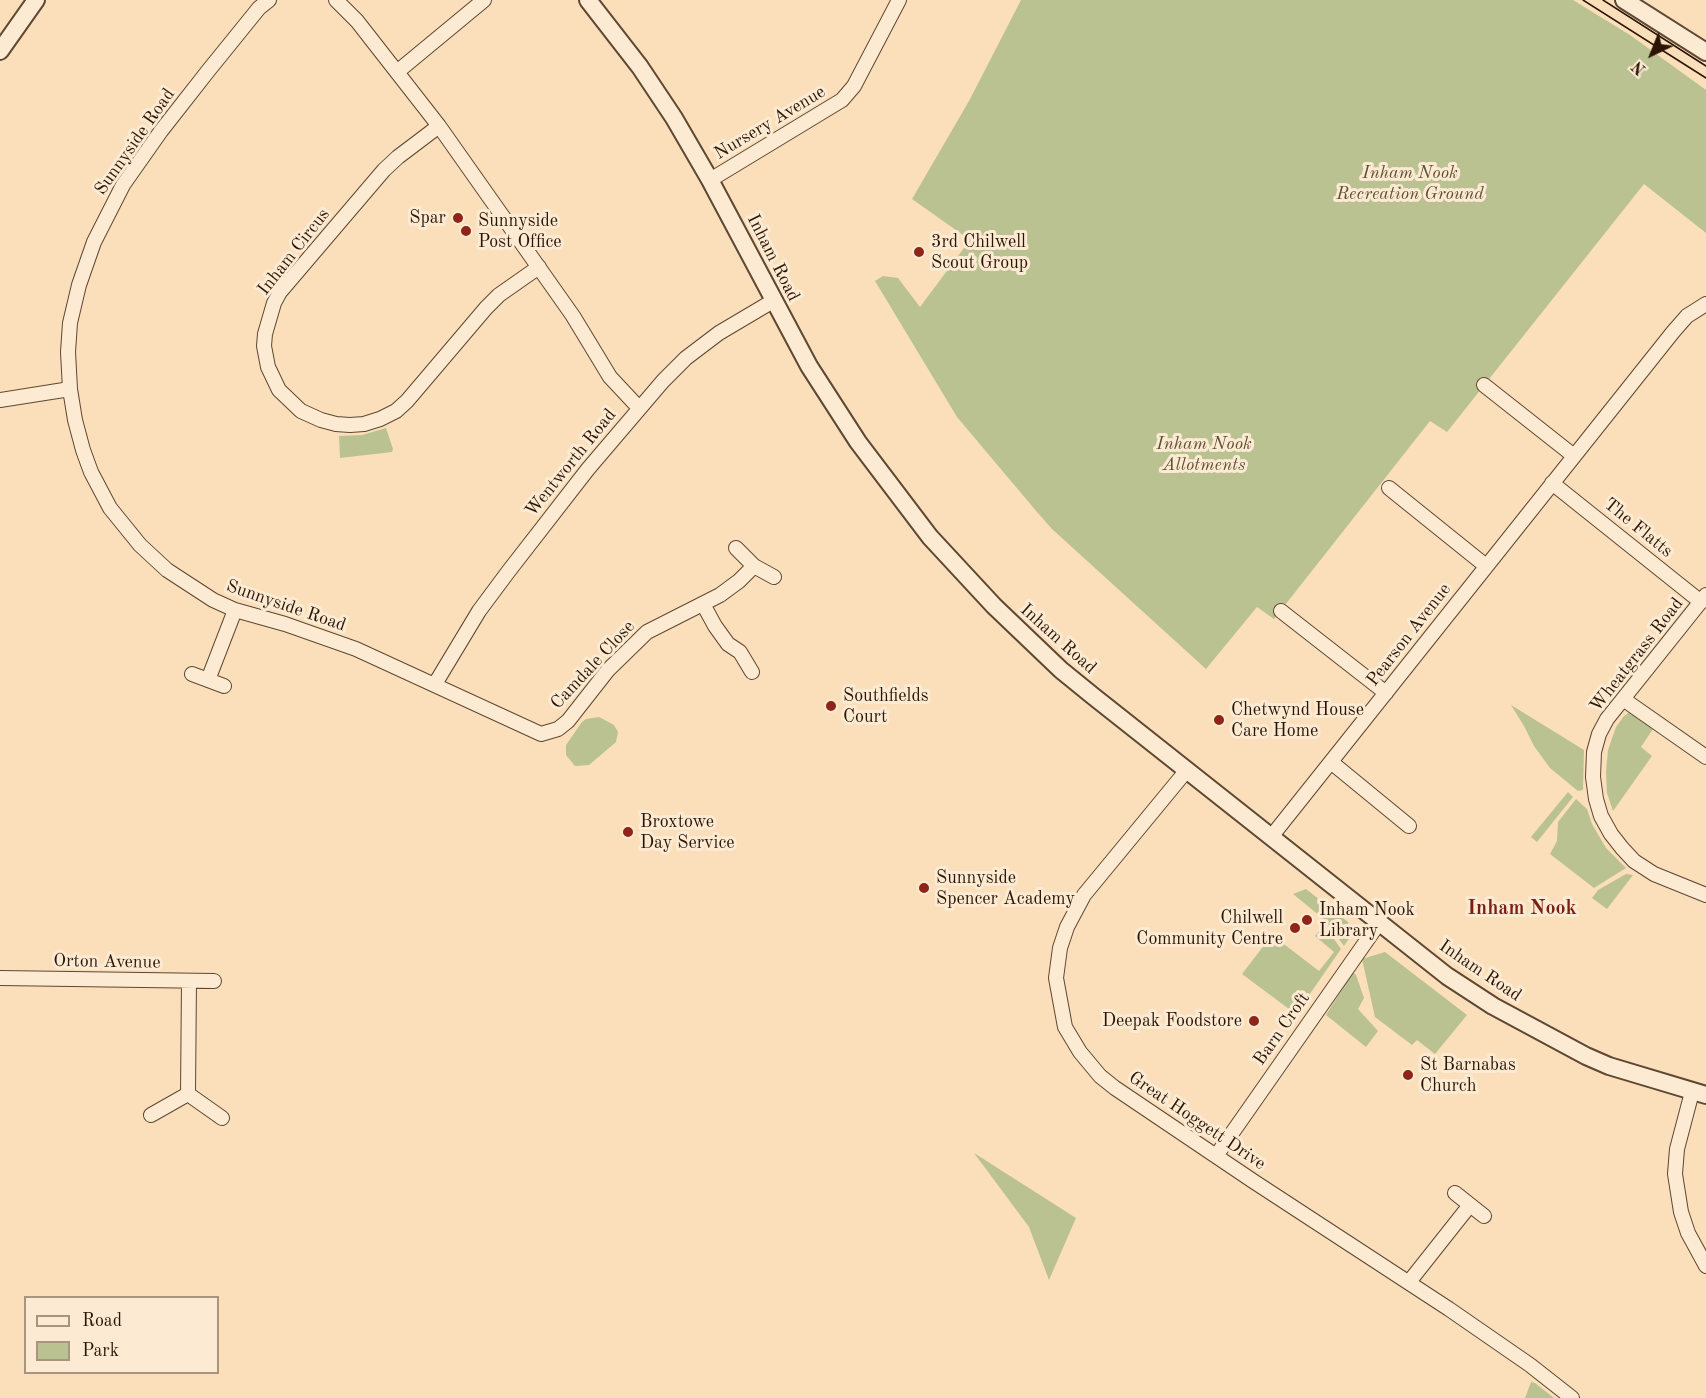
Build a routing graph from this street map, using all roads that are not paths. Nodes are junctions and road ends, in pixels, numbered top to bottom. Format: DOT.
graph roads {
  1 [pos="36,0"];
  2 [pos="268,0"];
  3 [pos="336,0"];
  4 [pos="484,0"];
  5 [pos="588,0"];
  6 [pos="899,0"];
  7 [pos="1624,0"];
  8 [pos="0,51"];
  9 [pos="1706,52"];
  10 [pos="397,72"];
  11 [pos="439,126"];
  12 [pos="710,180"];
  13 [pos="539,267"];
  14 [pos="773,301"];
  15 [pos="1706,304"];
  16 [pos="1484,385"];
  17 [pos="70,389"];
  18 [pos="0,400"];
  19 [pos="639,408"];
  20 [pos="1574,456"];
  21 [pos="1552,483"];
  22 [pos="1389,488"];
  23 [pos="736,549"];
  24 [pos="754,566"];
  25 [pos="1486,566"];
  26 [pos="774,577"];
  27 [pos="1704,599"];
  28 [pos="704,604"];
  29 [pos="235,610"];
  30 [pos="1281,611"];
  31 [pos="752,672"];
  32 [pos="192,674"];
  33 [pos="208,680"];
  34 [pos="435,684"];
  35 [pos="224,686"];
  36 [pos="1386,693"];
  37 [pos="1623,699"];
  38 [pos="541,734"];
  39 [pos="1706,757"];
  40 [pos="1330,762"];
  41 [pos="1187,770"];
  42 [pos="1409,826"];
  43 [pos="1271,837"];
  44 [pos="1706,895"];
  45 [pos="1379,923"];
  46 [pos="0,978"];
  47 [pos="189,981"];
  48 [pos="214,981"];
  49 [pos="1699,1093"];
  50 [pos="188,1094"];
  51 [pos="151,1115"];
  52 [pos="222,1118"];
  53 [pos="1216,1156"];
  54 [pos="1455,1193"];
  55 [pos="1470,1205"];
  56 [pos="1484,1216"];
  57 [pos="1706,1266"];
  58 [pos="1409,1282"];
  59 [pos="1572,1398"];
  1 -- 8 [label="street"];
  2 -- 17 [label="street, Sunnyside Road"];
  3 -- 10 [label="street"];
  4 -- 10 [label="street"];
  5 -- 12 [label="street, Inham Road"];
  6 -- 12 [label="street, Nursery Avenue"];
  7 -- 9 [label="street"];
  10 -- 11 [label="street"];
  11 -- 13 [label="street"];
  11 -- 13 [label="street, Inham Circus"];
  12 -- 14 [label="street, Inham Road"];
  13 -- 19 [label="street"];
  14 -- 19 [label="street, Wentworth Road"];
  14 -- 41 [label="street, Inham Road"];
  15 -- 20 [label="street, Pearson Avenue"];
  16 -- 20 [label="street"];
  17 -- 18 [label="street"];
  17 -- 29 [label="street, Sunnyside Road"];
  19 -- 34 [label="street, Wentworth Road"];
  20 -- 21 [label="street, Pearson Avenue"];
  21 -- 25 [label="street, Pearson Avenue"];
  21 -- 27 [label="street, The Flatts"];
  22 -- 25 [label="street"];
  23 -- 24 [label="street"];
  24 -- 26 [label="street"];
  24 -- 28 [label="street, Camdale Close"];
  25 -- 36 [label="street, Pearson Avenue"];
  27 -- 37 [label="street, Wheatgrass Road"];
  28 -- 31 [label="street"];
  28 -- 38 [label="street, Camdale Close"];
  29 -- 33 [label="street"];
  29 -- 34 [label="street, Sunnyside Road"];
  30 -- 36 [label="street"];
  32 -- 33 [label="street"];
  33 -- 35 [label="street"];
  34 -- 38 [label="street, Sunnyside Road"];
  36 -- 40 [label="street, Pearson Avenue"];
  37 -- 39 [label="street"];
  37 -- 44 [label="street, Wheatgrass Road"];
  40 -- 42 [label="street"];
  40 -- 43 [label="street, Pearson Avenue"];
  41 -- 43 [label="street, Inham Road"];
  41 -- 53 [label="street, Great Hoggett Drive"];
  43 -- 45 [label="street, Inham Road"];
  45 -- 49 [label="street, Inham Road"];
  45 -- 53 [label="street, Barn Croft"];
  46 -- 47 [label="street, Orton Avenue"];
  47 -- 48 [label="street, Orton Avenue"];
  47 -- 50 [label="street"];
  49 -- 57 [label="street"];
  50 -- 51 [label="street"];
  50 -- 52 [label="street"];
  53 -- 58 [label="street, Great Hoggett Drive"];
  54 -- 55 [label="street"];
  55 -- 56 [label="street"];
  55 -- 58 [label="street"];
  58 -- 59 [label="street, Great Hoggett Drive"];
}
